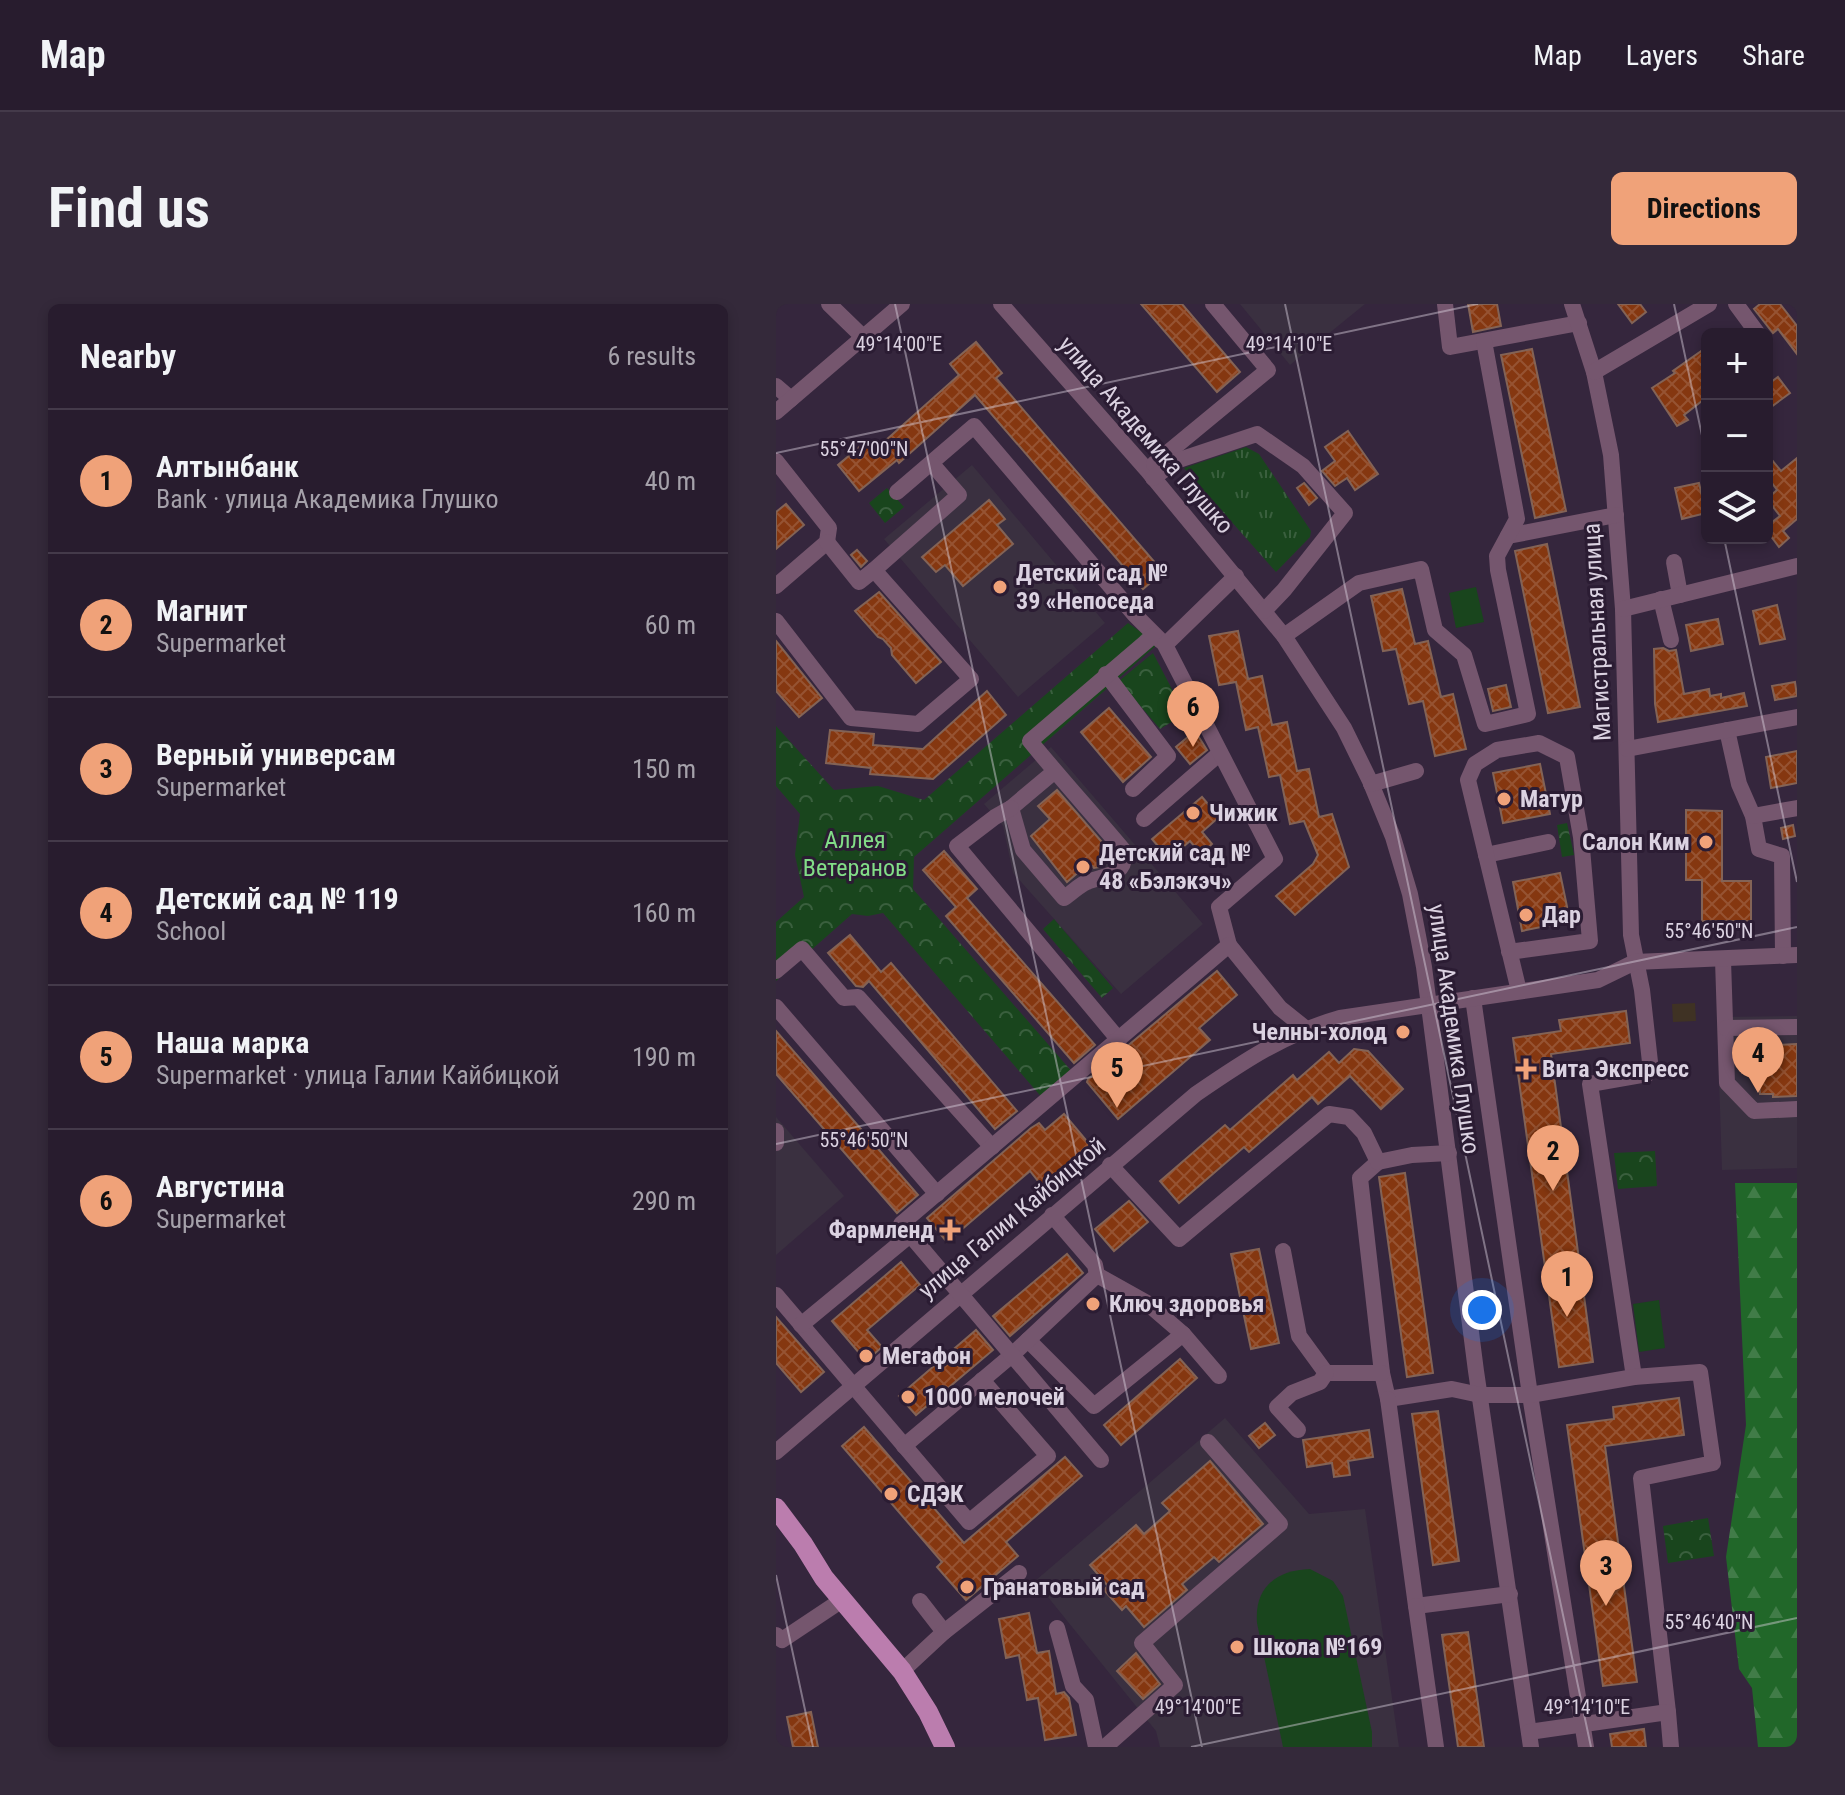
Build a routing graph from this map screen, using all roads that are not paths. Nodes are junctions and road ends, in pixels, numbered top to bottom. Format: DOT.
graph roads {
  1 [pos="829,304"];
  2 [pos="902,304"];
  3 [pos="1001,304"];
  4 [pos="1213,304"];
  5 [pos="1445,304"];
  6 [pos="1572,304"];
  7 [pos="1709,304"];
  8 [pos="1736,304"];
  9 [pos="1579,323"];
  10 [pos="1754,328"];
  11 [pos="863,337"];
  12 [pos="1484,341"];
  13 [pos="1594,372"];
  14 [pos="776,386"];
  15 [pos="791,399"];
  16 [pos="776,412"];
  17 [pos="776,461"];
  18 [pos="932,464"];
  19 [pos="1150,474"];
  20 [pos="897,492"];
  21 [pos="1616,515"];
  22 [pos="1508,536"];
  23 [pos="827,542"];
  24 [pos="1674,562"];
  25 [pos="1796,565"];
  26 [pos="874,570"];
  27 [pos="1236,576"];
  28 [pos="776,586"];
  29 [pos="1680,595"];
  30 [pos="1661,599"];
  31 [pos="1623,609"];
  32 [pos="1264,611"];
  33 [pos="776,621"];
  34 [pos="1284,636"];
  35 [pos="1160,640"];
  36 [pos="1671,640"];
  37 [pos="1106,674"];
  38 [pos="1797,717"];
  39 [pos="1485,724"];
  40 [pos="1727,730"];
  41 [pos="1627,749"];
  42 [pos="1220,753"];
  43 [pos="1488,755"];
  44 [pos="1055,771"];
  45 [pos="1416,771"];
  46 [pos="1371,784"];
  47 [pos="1133,789"];
  48 [pos="1011,808"];
  49 [pos="1797,808"];
  50 [pos="1753,816"];
  51 [pos="1144,819"];
  52 [pos="1548,842"];
  53 [pos="1486,855"];
  54 [pos="1789,856"];
  55 [pos="1229,945"];
  56 [pos="1509,952"];
  57 [pos="1790,955"];
  58 [pos="1723,960"];
  59 [pos="1635,962"];
  60 [pos="776,971"];
  61 [pos="1519,991"];
  62 [pos="1473,998"];
  63 [pos="1429,1004"];
  64 [pos="776,1007"];
  65 [pos="1797,1027"];
  66 [pos="1305,1028"];
  67 [pos="1726,1028"];
  68 [pos="1119,1040"];
  69 [pos="1797,1109"];
  70 [pos="776,1131"];
  71 [pos="776,1143"];
  72 [pos="992,1147"];
  73 [pos="1449,1153"];
  74 [pos="1378,1162"];
  75 [pos="1110,1165"];
  76 [pos="937,1194"];
  77 [pos="1052,1215"];
  78 [pos="910,1235"];
  79 [pos="1283,1251"];
  80 [pos="1097,1275"];
  81 [pos="960,1294"];
  82 [pos="776,1295"];
  83 [pos="801,1325"];
  84 [pos="1183,1334"];
  85 [pos="1028,1340"];
  86 [pos="1012,1355"];
  87 [pos="1326,1373"];
  88 [pos="1382,1373"];
  89 [pos="1219,1376"];
  90 [pos="1634,1377"];
  91 [pos="982,1380"];
  92 [pos="853,1385"];
  93 [pos="1480,1395"];
  94 [pos="1530,1395"];
  95 [pos="1388,1399"];
  96 [pos="1298,1430"];
  97 [pos="1208,1442"];
  98 [pos="904,1446"];
  99 [pos="776,1452"];
  100 [pos="1101,1460"];
  101 [pos="776,1508"];
  102 [pos="776,1526"];
  103 [pos="1019,1573"];
  104 [pos="824,1578"];
  105 [pos="1510,1594"];
  106 [pos="842,1600"];
  107 [pos="920,1601"];
  108 [pos="1416,1606"];
  109 [pos="1057,1628"];
  110 [pos="944,1632"];
  111 [pos="778,1641"];
  112 [pos="902,1671"];
  113 [pos="1668,1712"];
  114 [pos="1583,1723"];
  115 [pos="1530,1740"];
  116 [pos="945,1747"];
  117 [pos="1096,1747"];
  118 [pos="1105,1747"];
  119 [pos="1436,1747"];
  120 [pos="1586,1747"];
  121 [pos="1671,1747"];
  1 -- 11 [label="street"];
  2 -- 11 [label="street"];
  3 -- 19 [label="street, улица Академика Глушко"];
  4 -- 19 [label="street"];
  5 -- 12 [label="street"];
  6 -- 9 [label="street, Магистральная улица"];
  7 -- 13 [label="street"];
  8 -- 10 [label="street"];
  9 -- 12 [label="street"];
  9 -- 13 [label="street, Магистральная улица"];
  11 -- 15 [label="street"];
  12 -- 22 [label="street"];
  13 -- 21 [label="street, Магистральная улица"];
  14 -- 15 [label="street"];
  15 -- 16 [label="street"];
  17 -- 23 [label="street"];
  18 -- 20 [label="street"];
  18 -- 26 [label="street"];
  18 -- 35 [label="street"];
  19 -- 27 [label="street, улица Академика Глушко"];
  19 -- 32 [label="street"];
  21 -- 22 [label="street"];
  21 -- 31 [label="street, Магистральная улица"];
  22 -- 39 [label="street"];
  23 -- 26 [label="street"];
  23 -- 28 [label="street"];
  24 -- 29 [label="street"];
  25 -- 29 [label="street"];
  26 -- 33 [label="street"];
  27 -- 32 [label="street, улица Академика Глушко"];
  27 -- 35 [label="street"];
  29 -- 30 [label="street"];
  30 -- 31 [label="street"];
  30 -- 36 [label="street"];
  31 -- 41 [label="street, Магистральная улица"];
  32 -- 34 [label="street, улица Академика Глушко"];
  34 -- 39 [label="street"];
  34 -- 46 [label="street, улица Академика Глушко"];
  35 -- 37 [label="street"];
  35 -- 42 [label="street"];
  37 -- 44 [label="street"];
  37 -- 47 [label="street"];
  38 -- 40 [label="street"];
  39 -- 43 [label="street"];
  40 -- 41 [label="street"];
  40 -- 50 [label="street"];
  41 -- 59 [label="street, Магистральная улица"];
  42 -- 51 [label="street"];
  42 -- 55 [label="street"];
  43 -- 53 [label="street"];
  43 -- 56 [label="street"];
  44 -- 48 [label="street"];
  44 -- 48 [label="street"];
  45 -- 46 [label="street"];
  46 -- 63 [label="street, улица Академика Глушко"];
  48 -- 68 [label="street"];
  49 -- 50 [label="street"];
  50 -- 54 [label="street"];
  52 -- 53 [label="street"];
  53 -- 56 [label="street"];
  54 -- 57 [label="street"];
  55 -- 66 [label="street"];
  55 -- 68 [label="street"];
  56 -- 61 [label="street"];
  57 -- 58 [label="street"];
  58 -- 59 [label="street"];
  58 -- 67 [label="street"];
  59 -- 61 [label="street, улица Галии Кайбицкой"];
  59 -- 90 [label="street, Магистральная улица"];
  60 -- 72 [label="street"];
  61 -- 62 [label="street, улица Галии Кайбицкой"];
  62 -- 63 [label="street, улица Галии Кайбицкой"];
  62 -- 94 [label="street"];
  63 -- 66 [label="street, улица Галии Кайбицкой"];
  63 -- 73 [label="street, улица Академика Глушко"];
  64 -- 76 [label="street"];
  65 -- 67 [label="street"];
  66 -- 75 [label="street, улица Галии Кайбицкой"];
  67 -- 69 [label="street"];
  68 -- 72 [label="street"];
  70 -- 71 [label="street"];
  72 -- 76 [label="street"];
  73 -- 74 [label="street"];
  73 -- 93 [label="street, улица Академика Глушко"];
  74 -- 75 [label="street"];
  74 -- 88 [label="street"];
  75 -- 77 [label="street, улица Галии Кайбицкой"];
  76 -- 78 [label="street"];
  77 -- 80 [label="street"];
  77 -- 81 [label="street, улица Галии Кайбицкой"];
  78 -- 81 [label="street"];
  78 -- 83 [label="street"];
  79 -- 87 [label="street"];
  80 -- 84 [label="street"];
  80 -- 85 [label="street"];
  81 -- 86 [label="street"];
  81 -- 92 [label="street, улица Галии Кайбицкой"];
  82 -- 83 [label="street"];
  83 -- 92 [label="street"];
  84 -- 85 [label="street"];
  84 -- 89 [label="street"];
  85 -- 86 [label="street"];
  86 -- 91 [label="street"];
  86 -- 100 [label="street"];
  87 -- 88 [label="street"];
  87 -- 96 [label="street"];
  88 -- 95 [label="street"];
  90 -- 94 [label="street"];
  90 -- 113 [label="street"];
  91 -- 98 [label="street"];
  91 -- 98 [label="street"];
  92 -- 98 [label="street"];
  92 -- 99 [label="street, улица Галии Кайбицкой"];
  93 -- 94 [label="street"];
  93 -- 95 [label="street"];
  93 -- 105 [label="street, улица Академика Глушко"];
  94 -- 114 [label="street"];
  95 -- 108 [label="street"];
  97 -- 118 [label="street"];
  101 -- 104 [label="main road"];
  102 -- 104 [label="main road"];
  103 -- 110 [label="street"];
  104 -- 106 [label="main road"];
  105 -- 108 [label="street"];
  105 -- 115 [label="street, улица Академика Глушко"];
  106 -- 111 [label="street"];
  106 -- 112 [label="main road"];
  107 -- 110 [label="street"];
  108 -- 119 [label="street"];
  109 -- 117 [label="street"];
  110 -- 112 [label="street"];
  112 -- 116 [label="main road"];
  113 -- 114 [label="street"];
  113 -- 121 [label="street"];
  114 -- 115 [label="street"];
  114 -- 120 [label="street"];
}
